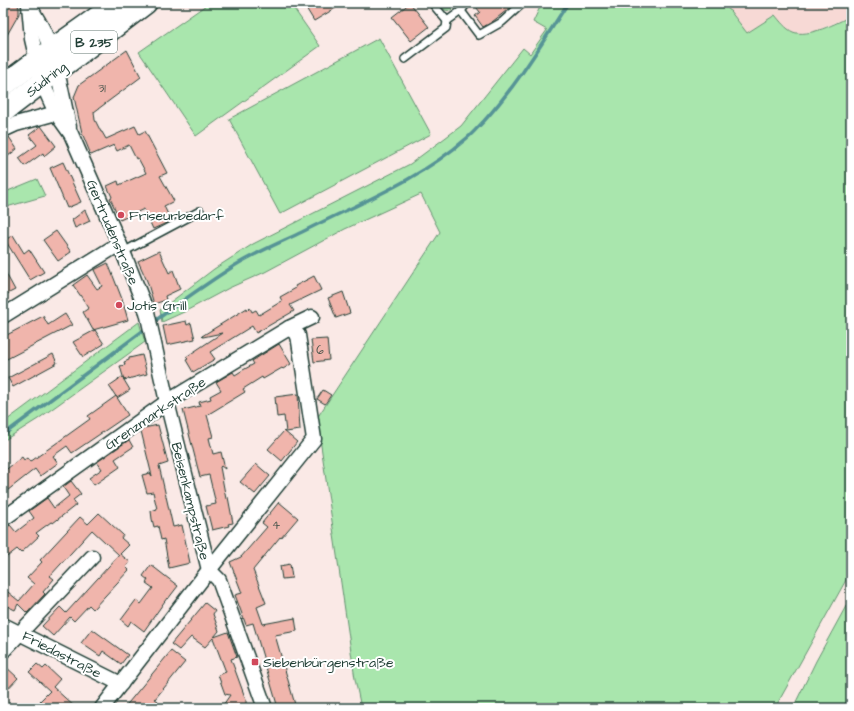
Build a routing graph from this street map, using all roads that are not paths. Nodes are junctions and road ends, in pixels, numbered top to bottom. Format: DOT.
graph roads {
  1 [pos="117,3"];
  2 [pos="146,3"];
  3 [pos="432,3"];
  4 [pos="467,3"];
  5 [pos="523,3"];
  6 [pos="29,4"];
  7 [pos="461,11"];
  8 [pos="447,21"];
  9 [pos="43,55"];
  10 [pos="405,59"];
  11 [pos="49,76"];
  12 [pos="3,86"];
  13 [pos="3,112"];
  14 [pos="56,113"];
  15 [pos="3,130"];
  16 [pos="71,134"];
  17 [pos="200,211"];
  18 [pos="121,248"];
  19 [pos="3,316"];
  20 [pos="312,317"];
  21 [pos="289,328"];
  22 [pos="167,402"];
  23 [pos="3,519"];
  24 [pos="92,557"];
  25 [pos="209,570"];
  26 [pos="3,625"];
  27 [pos="20,632"];
  28 [pos="3,651"];
  29 [pos="122,684"];
  30 [pos="102,708"];
  31 [pos="265,708"];
  1 -- 9 [label="main road, Südring / B 235"];
  2 -- 11 [label="main road, Südring / B 235"];
  3 -- 8 [label="lane"];
  4 -- 7 [label="lane"];
  5 -- 7 [label="lane"];
  6 -- 9 [label="street, Gertrudenstraße"];
  7 -- 8 [label="lane"];
  8 -- 10 [label="lane"];
  9 -- 11 [label="street, Gertrudenstraße"];
  9 -- 12 [label="main road, Südring / B 235"];
  11 -- 13 [label="main road, Südring / B 235"];
  11 -- 14 [label="street, Gertrudenstraße"];
  11 -- 16 [label="street, Gertrudenstraße"];
  14 -- 15 [label="street, Südring"];
  14 -- 16 [label="street, Gertrudenstraße"];
  16 -- 18 [label="street, Gertrudenstraße"];
  17 -- 18 [label="lane"];
  18 -- 19 [label="street"];
  18 -- 22 [label="street, Gertrudenstraße"];
  20 -- 21 [label="street, Grenzmarkstraße"];
  21 -- 22 [label="street, Grenzmarkstraße"];
  21 -- 25 [label="street"];
  22 -- 23 [label="street, Grenzmarkstraße"];
  22 -- 25 [label="street, Beisenkampstraße"];
  24 -- 27 [label="street"];
  25 -- 29 [label="street, Beisenkampstraße"];
  25 -- 31 [label="street"];
  26 -- 27 [label="street, Friedastraße"];
  27 -- 28 [label="street"];
  27 -- 29 [label="street, Friedastraße"];
  29 -- 30 [label="street, Beisenkampstraße"];
}
